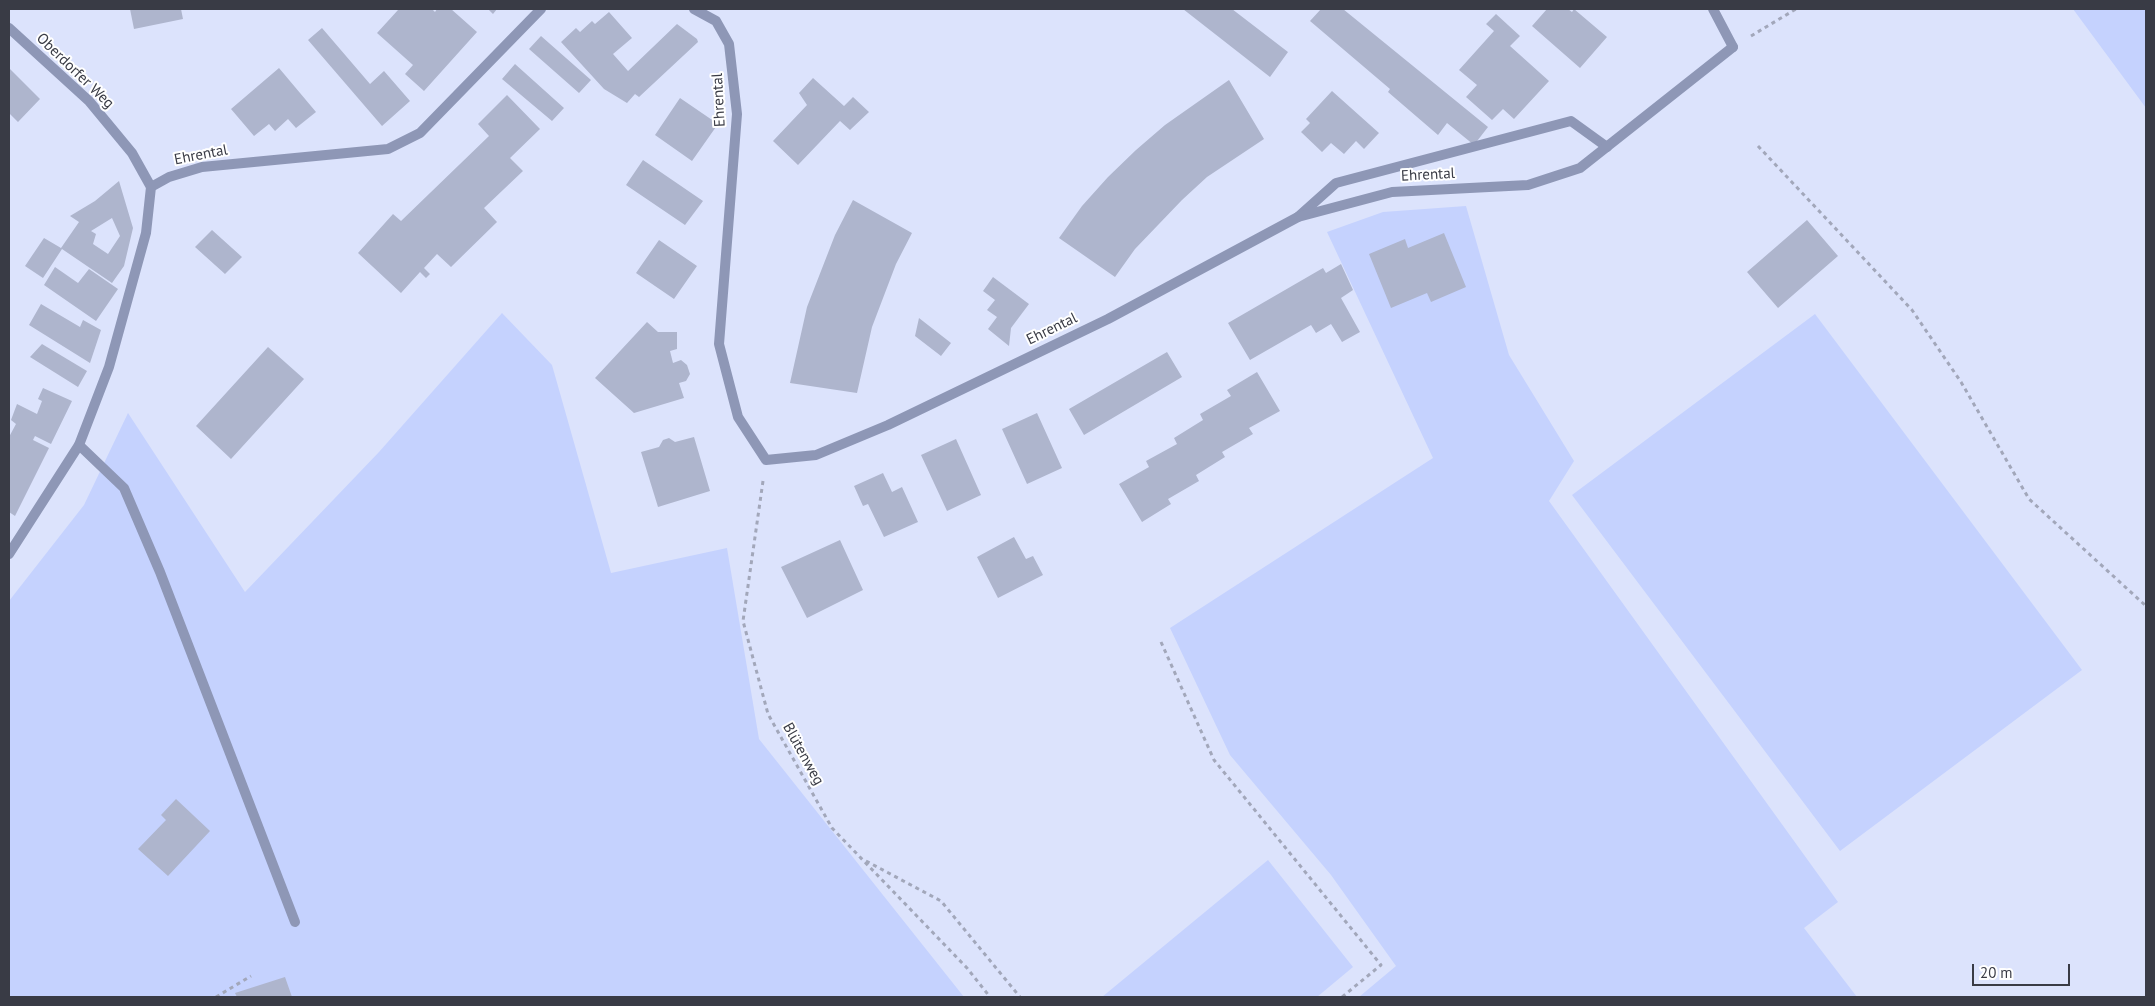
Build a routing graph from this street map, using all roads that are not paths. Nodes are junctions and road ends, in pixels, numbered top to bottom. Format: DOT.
graph roads {
  1 [pos="541,9"];
  2 [pos="694,9"];
  3 [pos="1713,9"];
  4 [pos="9,28"];
  5 [pos="1607,147"];
  6 [pos="151,187"];
  7 [pos="1298,217"];
  8 [pos="79,445"];
  9 [pos="9,554"];
  10 [pos="294,922"];
  1 -- 6 [label="street, Ehrental"];
  2 -- 7 [label="street, Ehrental"];
  3 -- 5 [label="street, Ehrental"];
  4 -- 6 [label="street, Oberdorfer Weg"];
  5 -- 7 [label="street, Ehrental"];
  5 -- 7 [label="street"];
  6 -- 8 [label="street"];
  8 -- 9 [label="street"];
  8 -- 10 [label="street"];
}
